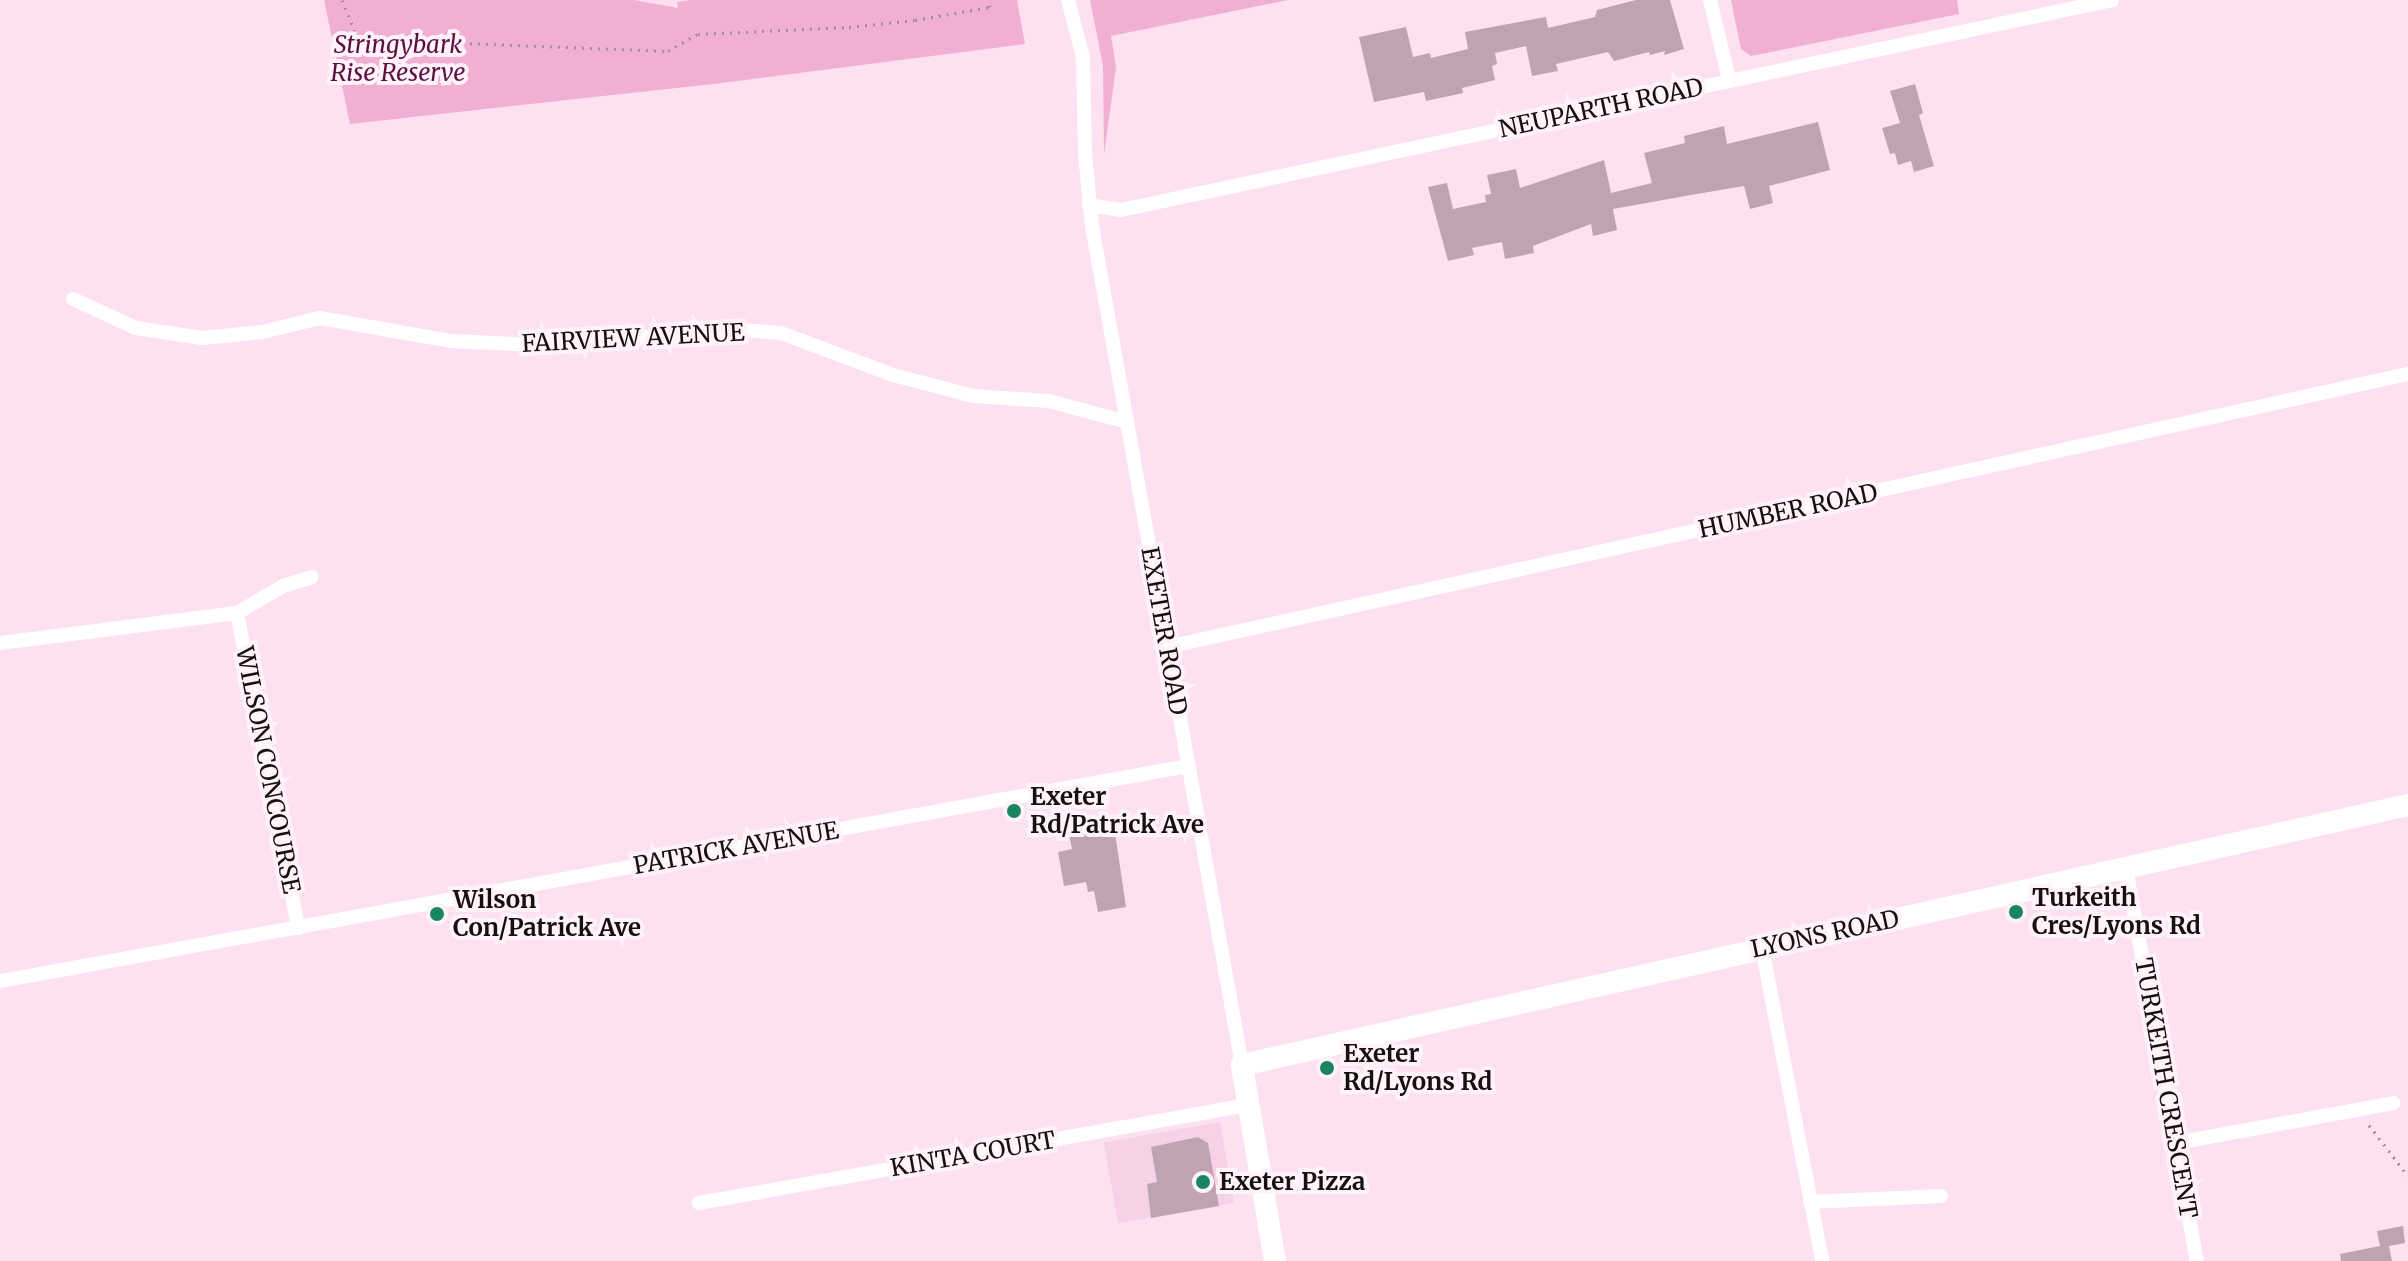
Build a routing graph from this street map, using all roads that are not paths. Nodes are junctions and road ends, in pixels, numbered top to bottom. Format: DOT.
graph roads {
  1 [pos="1068,0"];
  2 [pos="1710,0"];
  3 [pos="2112,0"];
  4 [pos="1729,80"];
  5 [pos="1089,205"];
  6 [pos="73,299"];
  7 [pos="2408,374"];
  8 [pos="1127,422"];
  9 [pos="312,577"];
  10 [pos="237,613"];
  11 [pos="0,643"];
  12 [pos="1167,647"];
  13 [pos="1188,766"];
  14 [pos="2408,805"];
  15 [pos="2126,868"];
  16 [pos="298,928"];
  17 [pos="1762,948"];
  18 [pos="0,981"];
  19 [pos="1242,1065"];
  20 [pos="2393,1103"];
  21 [pos="1248,1105"];
  22 [pos="2176,1143"];
  23 [pos="1941,1196"];
  24 [pos="1810,1202"];
  25 [pos="699,1203"];
  26 [pos="1275,1261"];
  27 [pos="1822,1261"];
  28 [pos="2197,1261"];
  1 -- 5 [label="street, EXETER ROAD"];
  2 -- 4 [label="street"];
  3 -- 4 [label="street, NEUPARTH ROAD"];
  4 -- 5 [label="street, NEUPARTH ROAD"];
  5 -- 8 [label="street, EXETER ROAD"];
  6 -- 8 [label="street, FAIRVIEW AVENUE"];
  7 -- 12 [label="street, HUMBER ROAD"];
  8 -- 12 [label="street, EXETER ROAD"];
  9 -- 10 [label="street, WILSON CONCOURSE"];
  10 -- 11 [label="street, WILSON CONCOURSE"];
  10 -- 16 [label="street, WILSON CONCOURSE"];
  12 -- 13 [label="street, EXETER ROAD"];
  13 -- 16 [label="street, PATRICK AVENUE"];
  13 -- 19 [label="street, EXETER ROAD"];
  14 -- 15 [label="main road, LYONS ROAD"];
  15 -- 17 [label="main road, LYONS ROAD"];
  15 -- 22 [label="street, TURKEITH CRESCENT"];
  16 -- 18 [label="street, PATRICK AVENUE"];
  17 -- 19 [label="main road, LYONS ROAD"];
  17 -- 24 [label="street"];
  19 -- 21 [label="main road, EXETER ROAD"];
  20 -- 22 [label="street"];
  21 -- 25 [label="street, KINTA COURT"];
  21 -- 26 [label="main road, EXETER ROAD"];
  22 -- 28 [label="street, TURKEITH CRESCENT"];
  23 -- 24 [label="street"];
  24 -- 27 [label="street"];
}
